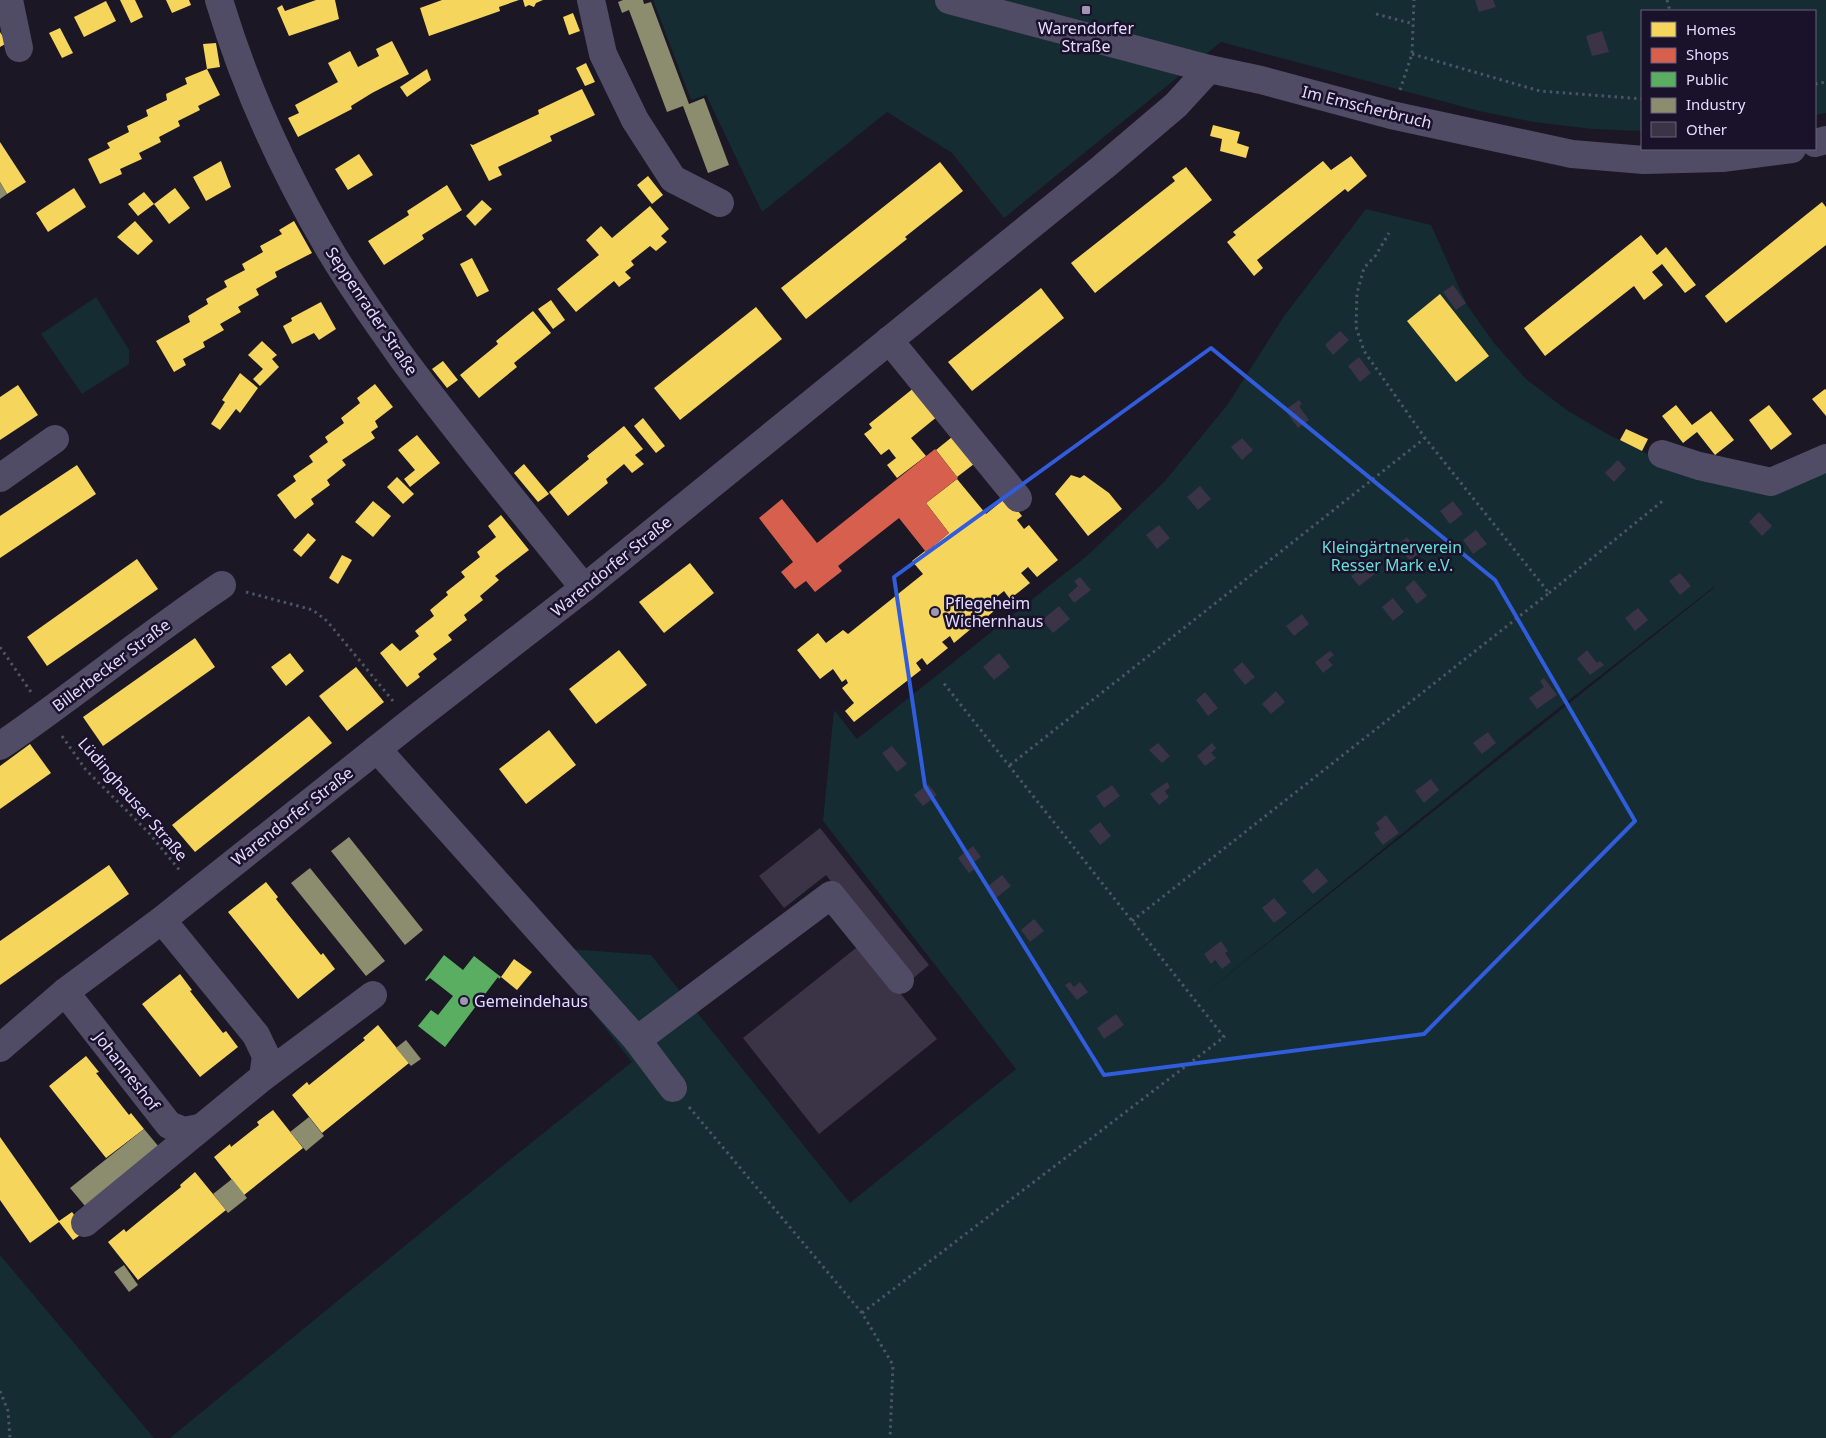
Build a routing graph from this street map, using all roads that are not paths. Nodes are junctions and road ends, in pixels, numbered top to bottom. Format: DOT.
graph roads {
  1 [pos="8,0"];
  2 [pos="219,0"];
  3 [pos="590,0"];
  4 [pos="950,0"];
  5 [pos="19,48"];
  6 [pos="1208,69"];
  7 [pos="1784,150"];
  8 [pos="720,203"];
  9 [pos="889,340"];
  10 [pos="55,439"];
  11 [pos="1662,454"];
  12 [pos="1826,458"];
  13 [pos="0,478"];
  14 [pos="1018,498"];
  15 [pos="222,585"];
  16 [pos="584,588"];
  17 [pos="0,746"];
  18 [pos="377,749"];
  19 [pos="162,920"];
  20 [pos="900,980"];
  21 [pos="65,992"];
  22 [pos="373,995"];
  23 [pos="637,1040"];
  24 [pos="0,1048"];
  25 [pos="264,1077"];
  26 [pos="673,1088"];
  27 [pos="199,1128"];
  28 [pos="85,1223"];
  1 -- 5 [label="street"];
  2 -- 16 [label="street, Seppenrader Straße"];
  3 -- 8 [label="street"];
  4 -- 6 [label="street, Im Emscherbruch"];
  6 -- 7 [label="street, Im Emscherbruch"];
  6 -- 9 [label="street, Warendorfer Straße"];
  9 -- 14 [label="street"];
  9 -- 16 [label="street, Warendorfer Straße"];
  10 -- 13 [label="street"];
  11 -- 12 [label="street"];
  15 -- 17 [label="street, Billerbecker Straße"];
  16 -- 18 [label="street, Warendorfer Straße"];
  18 -- 19 [label="street, Warendorfer Straße"];
  18 -- 23 [label="street"];
  19 -- 21 [label="street, Warendorfer Straße"];
  19 -- 25 [label="street"];
  20 -- 23 [label="street"];
  21 -- 24 [label="street, Warendorfer Straße"];
  21 -- 27 [label="street, Johanneshof"];
  22 -- 25 [label="street"];
  23 -- 26 [label="street"];
  25 -- 27 [label="street"];
  27 -- 28 [label="street"];
}
